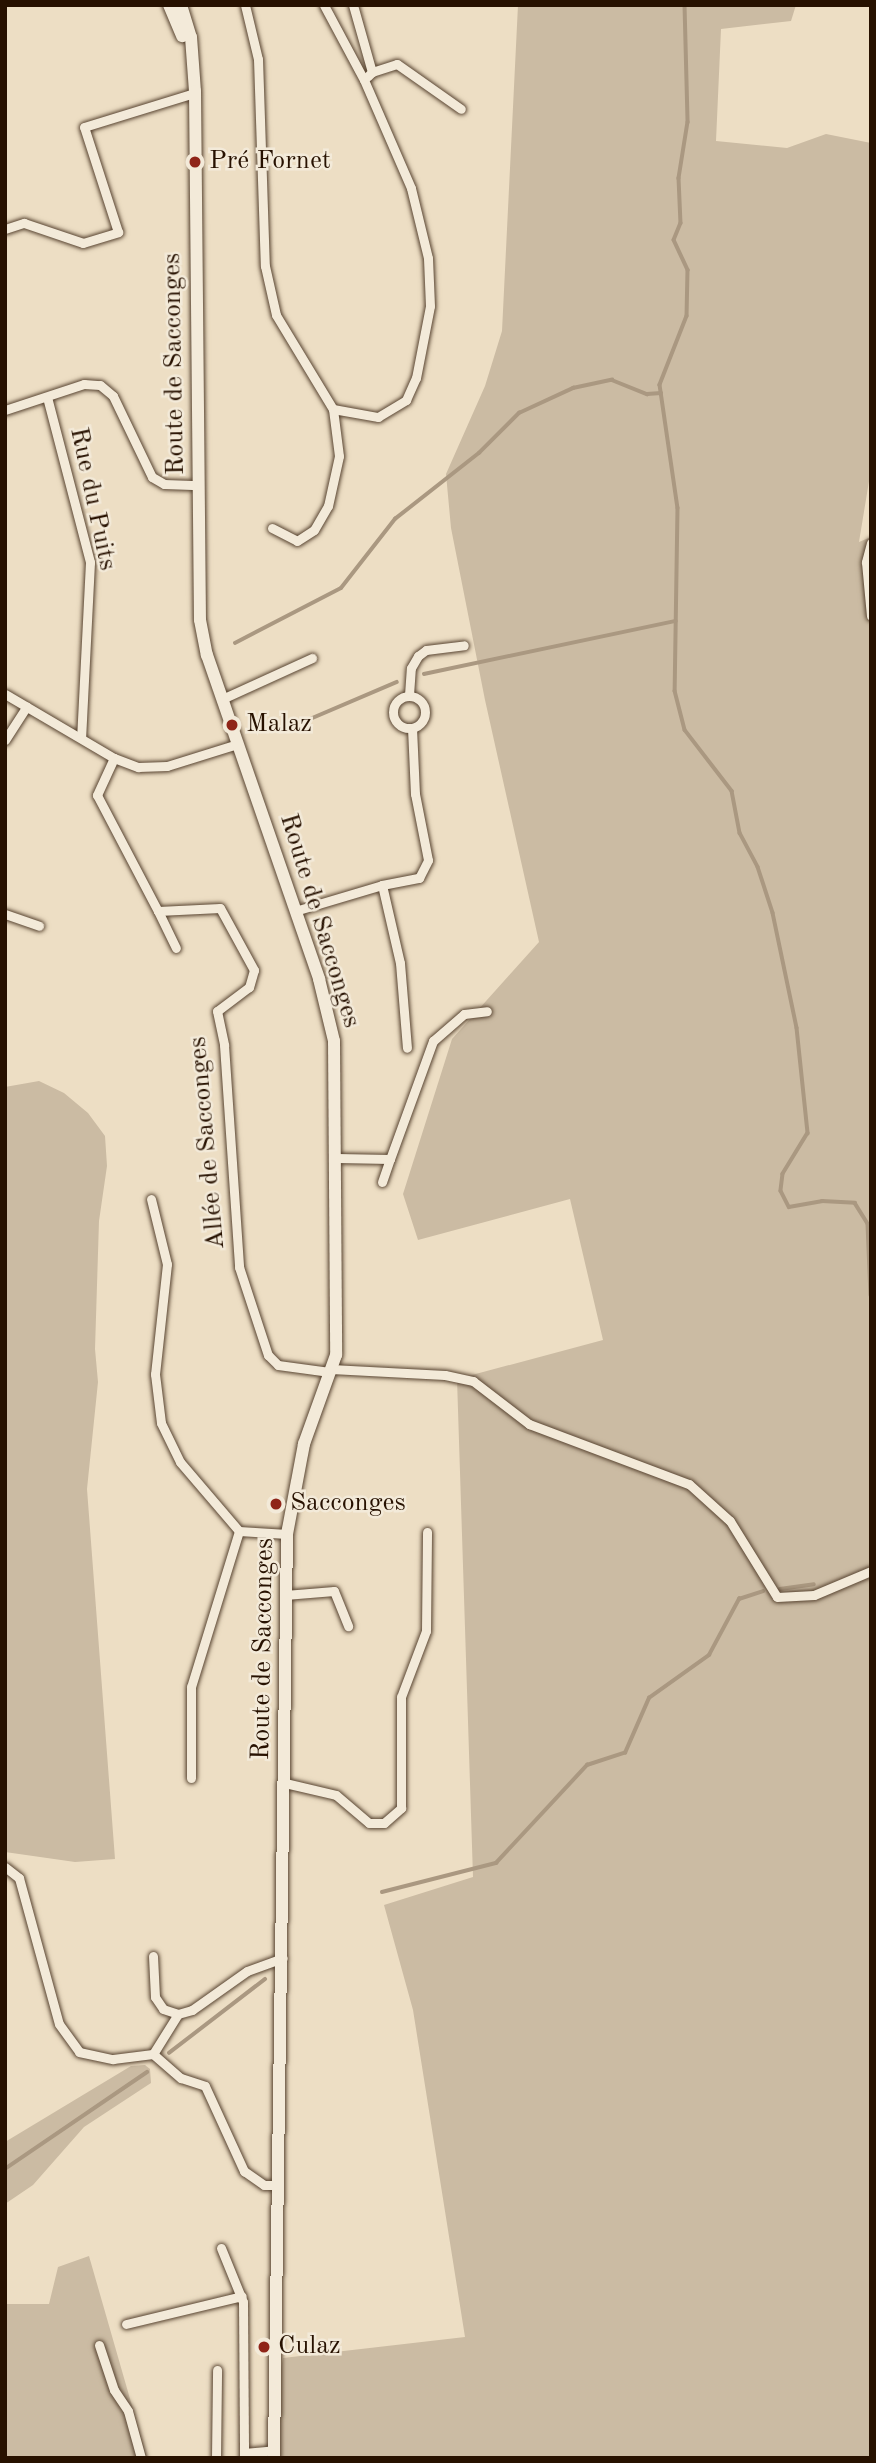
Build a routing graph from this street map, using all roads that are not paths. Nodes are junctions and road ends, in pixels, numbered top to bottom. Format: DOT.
graph roads {
  1 [pos="245,5"];
  2 [pos="324,5"];
  3 [pos="353,5"];
  4 [pos="180,6"];
  5 [pos="372,72"];
  6 [pos="364,80"];
  7 [pos="191,94"];
  8 [pos="193,109"];
  9 [pos="461,109"];
  10 [pos="5,229"];
  11 [pos="47,397"];
  12 [pos="332,409"];
  13 [pos="5,410"];
  14 [pos="200,485"];
  15 [pos="272,528"];
  16 [pos="871,543"];
  17 [pos="871,616"];
  18 [pos="464,645"];
  19 [pos="312,658"];
  20 [pos="5,694"];
  21 [pos="409,695"];
  22 [pos="222,699"];
  23 [pos="27,706"];
  24 [pos="412,728"];
  25 [pos="81,737"];
  26 [pos="5,740"];
  27 [pos="237,744"];
  28 [pos="114,758"];
  29 [pos="382,886"];
  30 [pos="158,911"];
  31 [pos="295,911"];
  32 [pos="5,914"];
  33 [pos="39,926"];
  34 [pos="176,948"];
  35 [pos="486,1011"];
  36 [pos="407,1048"];
  37 [pos="337,1158"];
  38 [pos="390,1159"];
  39 [pos="383,1182"];
  40 [pos="151,1199"];
  41 [pos="331,1371"];
  42 [pos="239,1531"];
  43 [pos="426,1532"];
  44 [pos="287,1534"];
  45 [pos="871,1571"];
  46 [pos="285,1595"];
  47 [pos="348,1626"];
  48 [pos="191,1778"];
  49 [pos="285,1783"];
  50 [pos="5,1867"];
  51 [pos="153,1956"];
  52 [pos="283,1958"];
  53 [pos="178,2014"];
  54 [pos="153,2054"];
  55 [pos="278,2185"];
  56 [pos="221,2248"];
  57 [pos="242,2296"];
  58 [pos="126,2324"];
  59 [pos="99,2345"];
  60 [pos="217,2370"];
  61 [pos="272,2454"];
  62 [pos="244,2455"];
  63 [pos="141,2458"];
  64 [pos="216,2458"];
  1 -- 12 [label="street"];
  2 -- 6 [label="street"];
  3 -- 5 [label="street"];
  4 -- 7 [label="street, Route de Sacconges"];
  4 -- 8 [label="street, Route de Sacconges"];
  5 -- 6 [label="street"];
  5 -- 9 [label="street"];
  6 -- 12 [label="street"];
  7 -- 8 [label="street, Route de Sacconges"];
  7 -- 10 [label="street"];
  8 -- 14 [label="street, Route de Sacconges"];
  11 -- 13 [label="street"];
  11 -- 14 [label="street"];
  11 -- 25 [label="street, Rue du Puits"];
  12 -- 15 [label="street"];
  14 -- 22 [label="street, Route de Sacconges"];
  16 -- 17 [label="street"];
  18 -- 21 [label="street"];
  19 -- 22 [label="street"];
  20 -- 23 [label="street"];
  21 -- 24 [label="street"];
  21 -- 24 [label="street"];
  22 -- 27 [label="street, Route de Sacconges"];
  23 -- 25 [label="street"];
  23 -- 26 [label="street"];
  24 -- 29 [label="street"];
  25 -- 28 [label="street"];
  27 -- 28 [label="street"];
  27 -- 31 [label="street, Route de Sacconges"];
  28 -- 30 [label="street"];
  29 -- 31 [label="street"];
  29 -- 36 [label="street"];
  30 -- 34 [label="street"];
  30 -- 41 [label="street, Allée de Sacconges"];
  31 -- 37 [label="street, Route de Sacconges"];
  32 -- 33 [label="street"];
  35 -- 38 [label="street"];
  37 -- 38 [label="street"];
  37 -- 41 [label="street, Route de Sacconges"];
  38 -- 39 [label="street"];
  40 -- 42 [label="street"];
  41 -- 44 [label="street, Route de Sacconges"];
  41 -- 45 [label="street"];
  42 -- 44 [label="street"];
  42 -- 48 [label="street"];
  43 -- 49 [label="street"];
  44 -- 46 [label="street, Route de Sacconges"];
  46 -- 47 [label="street"];
  46 -- 49 [label="street, Route de Sacconges"];
  49 -- 52 [label="street, Route de Sacconges"];
  50 -- 54 [label="street"];
  51 -- 53 [label="street"];
  52 -- 53 [label="street"];
  52 -- 55 [label="street, Route de Sacconges"];
  53 -- 54 [label="street"];
  54 -- 55 [label="street"];
  55 -- 61 [label="street, Route de Sacconges"];
  56 -- 57 [label="street"];
  57 -- 58 [label="street"];
  57 -- 62 [label="street"];
  59 -- 63 [label="street"];
  60 -- 64 [label="street"];
  61 -- 62 [label="street"];
}
